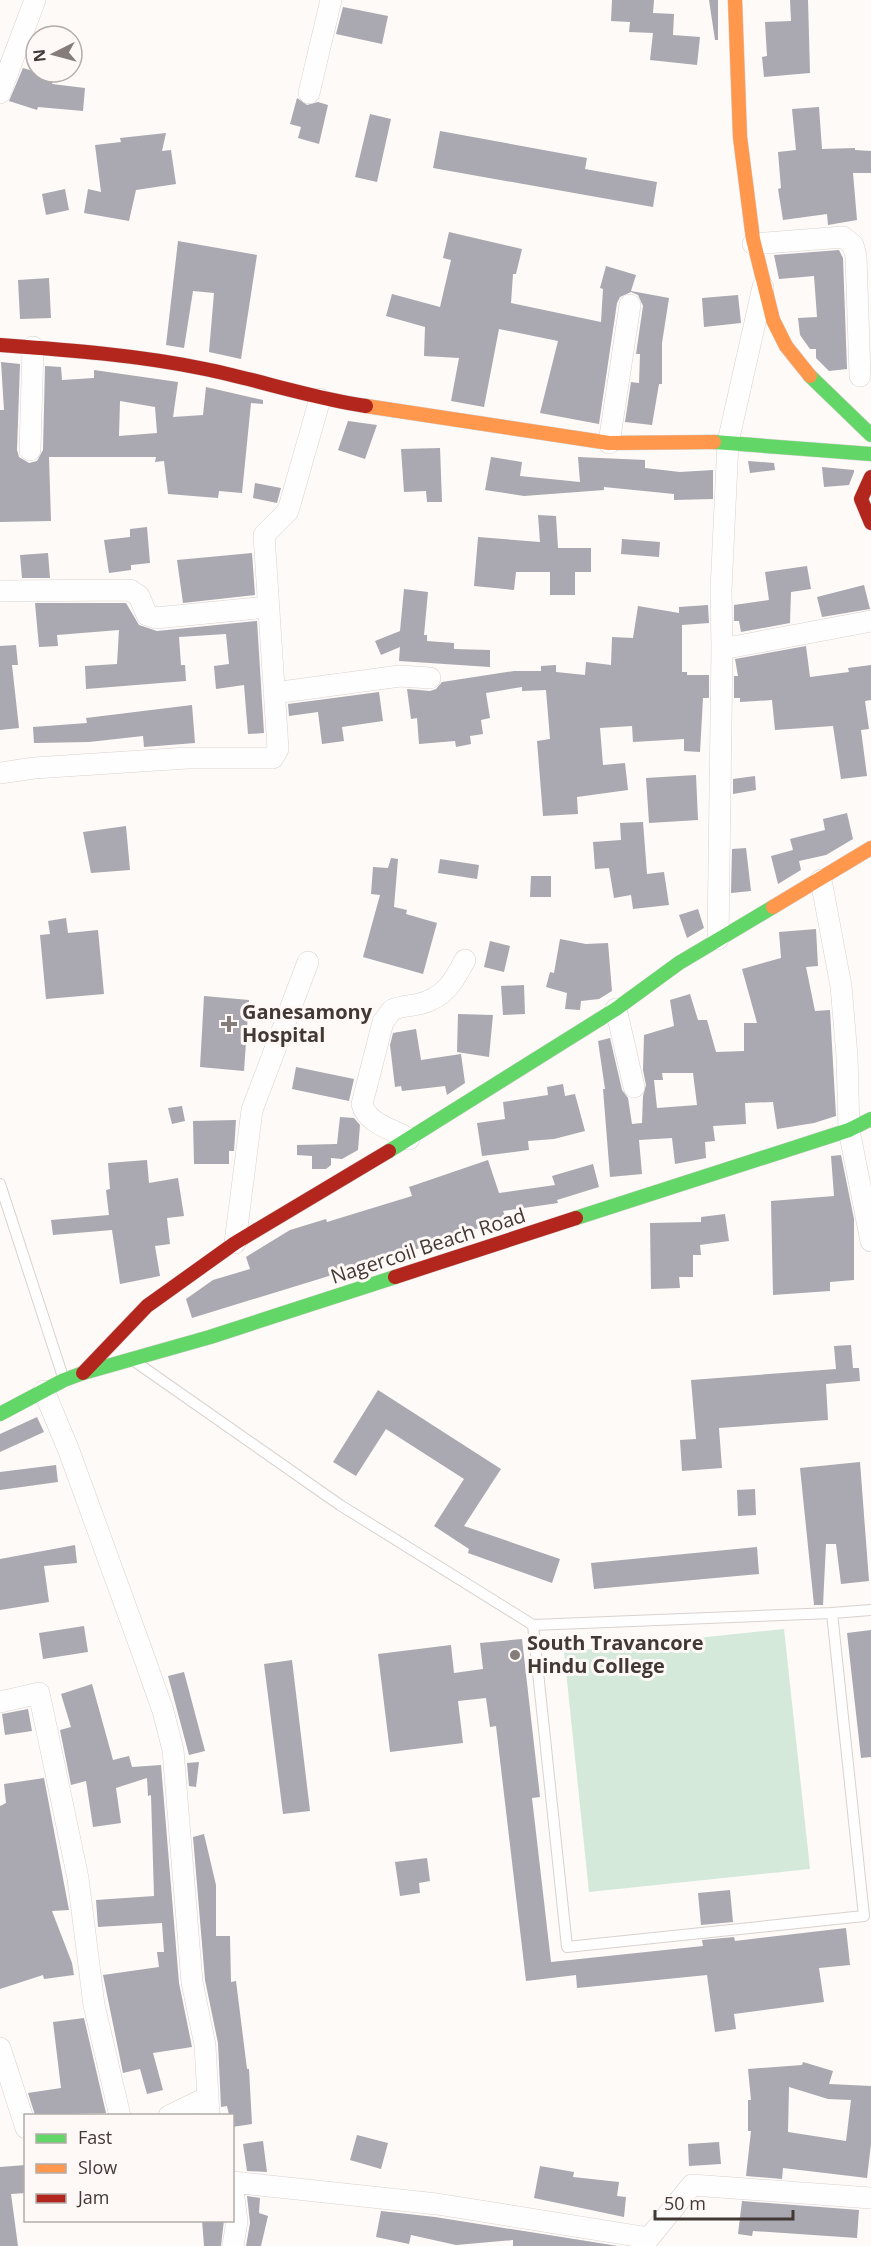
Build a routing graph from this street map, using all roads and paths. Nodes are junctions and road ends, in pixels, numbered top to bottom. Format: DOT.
graph roads {
  1 [pos="331,0"];
  2 [pos="735,0"];
  3 [pos="31,2"];
  4 [pos="0,93"];
  5 [pos="309,93"];
  6 [pos="753,244"];
  7 [pos="763,287"];
  8 [pos="630,305"];
  9 [pos="865,344"];
  10 [pos="0,345"];
  11 [pos="33,347"];
  12 [pos="860,376"];
  13 [pos="321,399"];
  14 [pos="871,435"];
  15 [pos="728,442"];
  16 [pos="609,443"];
  17 [pos="30,450"];
  18 [pos="871,454"];
  19 [pos="871,477"];
  20 [pos="871,523"];
  21 [pos="0,591"];
  22 [pos="267,607"];
  23 [pos="871,621"];
  24 [pos="722,649"];
  25 [pos="430,678"];
  26 [pos="274,693"];
  27 [pos="0,772"];
  28 [pos="871,848"];
  29 [pos="821,880"];
  30 [pos="718,939"];
  31 [pos="465,960"];
  32 [pos="308,962"];
  33 [pos="616,1009"];
  34 [pos="634,1087"];
  35 [pos="871,1119"];
  36 [pos="849,1130"];
  37 [pos="409,1139"];
  38 [pos="0,1184"];
  39 [pos="871,1241"];
  40 [pos="235,1243"];
  41 [pos="130,1358"];
  42 [pos="83,1374"];
  43 [pos="64,1380"];
  44 [pos="44,1391"];
  45 [pos="0,1414"];
  46 [pos="871,1610"];
  47 [pos="832,1612"];
  48 [pos="534,1625"];
  49 [pos="0,1702"];
  50 [pos="0,2048"];
  51 [pos="208,2106"];
  52 [pos="120,2114"];
  53 [pos="173,2114"];
  54 [pos="24,2122"];
  55 [pos="234,2182"];
  56 [pos="234,2198"];
  57 [pos="871,2198"];
  58 [pos="233,2246"];
  1 -- 5 [label="street"];
  2 -- 6 [label="street"];
  3 -- 4 [label="street"];
  6 -- 7 [label="street"];
  6 -- 9 [label="street"];
  7 -- 14 [label="street"];
  7 -- 15 [label="street"];
  8 -- 16 [label="street"];
  9 -- 12 [label="street"];
  10 -- 11 [label="street"];
  11 -- 13 [label="street"];
  11 -- 17 [label="street"];
  13 -- 16 [label="street"];
  13 -- 22 [label="street"];
  15 -- 16 [label="street"];
  15 -- 18 [label="street"];
  15 -- 24 [label="street"];
  19 -- 20 [label="street"];
  21 -- 22 [label="street"];
  22 -- 26 [label="street"];
  23 -- 24 [label="street"];
  24 -- 30 [label="street"];
  25 -- 26 [label="street"];
  26 -- 27 [label="street"];
  28 -- 29 [label="street"];
  29 -- 30 [label="street"];
  29 -- 36 [label="street"];
  30 -- 33 [label="street"];
  31 -- 37 [label="street"];
  32 -- 40 [label="street"];
  33 -- 34 [label="street"];
  33 -- 37 [label="street"];
  35 -- 36 [label="street, Nagercoil Beach Road"];
  36 -- 39 [label="street"];
  36 -- 41 [label="street, Nagercoil Beach Road"];
  37 -- 40 [label="street"];
  38 -- 43 [label="lane"];
  40 -- 42 [label="street"];
  41 -- 42 [label="street, Nagercoil Beach Road"];
  41 -- 48 [label="lane"];
  42 -- 43 [label="street, Nagercoil Beach Road"];
  43 -- 44 [label="street, Nagercoil Beach Road"];
  44 -- 45 [label="street, Nagercoil Beach Road"];
  44 -- 51 [label="street"];
  46 -- 47 [label="lane"];
  47 -- 48 [label="lane"];
  47 -- 48 [label="lane"];
  49 -- 52 [label="street"];
  50 -- 54 [label="street"];
  51 -- 53 [label="street"];
  55 -- 57 [label="street"];
  56 -- 58 [label="street"];
}
